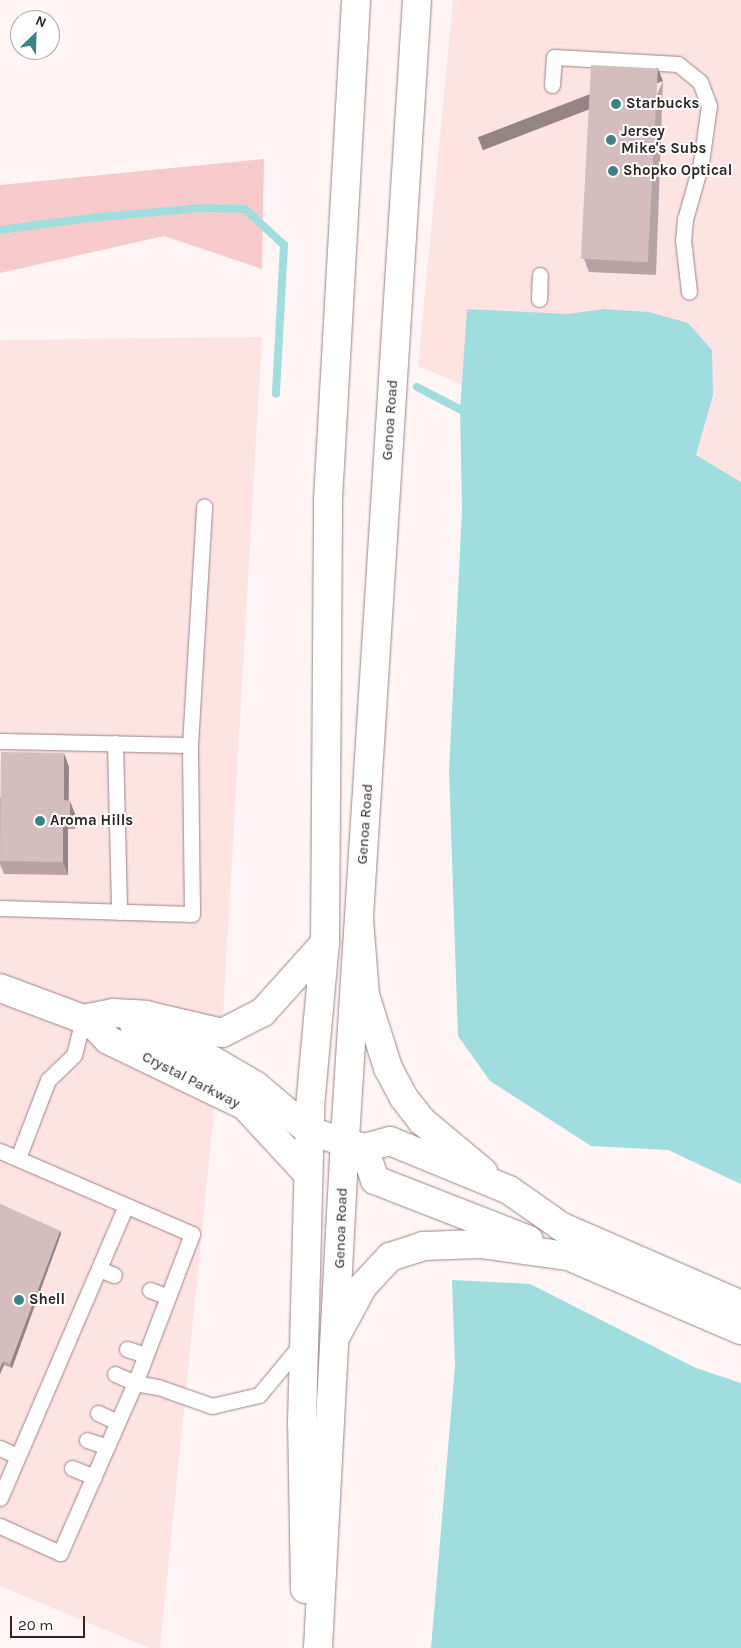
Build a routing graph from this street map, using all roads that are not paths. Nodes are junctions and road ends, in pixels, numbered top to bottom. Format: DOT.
graph roads {
  1 [pos="356,0"];
  2 [pos="417,0"];
  3 [pos="552,86"];
  4 [pos="540,275"];
  5 [pos="689,292"];
  6 [pos="539,298"];
  7 [pos="204,506"];
  8 [pos="0,741"];
  9 [pos="115,743"];
  10 [pos="190,745"];
  11 [pos="0,908"];
  12 [pos="119,912"];
  13 [pos="359,919"];
  14 [pos="325,944"];
  15 [pos="0,988"];
  16 [pos="86,1019"];
  17 [pos="308,1131"];
  18 [pos="355,1145"];
  19 [pos="0,1151"];
  20 [pos="18,1158"];
  21 [pos="308,1174"];
  22 [pos="509,1190"];
  23 [pos="125,1208"];
  24 [pos="568,1256"];
  25 [pos="99,1268"];
  26 [pos="664,1272"];
  27 [pos="114,1275"];
  28 [pos="150,1290"];
  29 [pos="741,1293"];
  30 [pos="168,1297"];
  31 [pos="741,1305"];
  32 [pos="741,1330"];
  33 [pos="337,1334"];
  34 [pos="304,1341"];
  35 [pos="127,1349"];
  36 [pos="145,1355"];
  37 [pos="115,1374"];
  38 [pos="134,1384"];
  39 [pos="98,1413"];
  40 [pos="117,1422"];
  41 [pos="88,1440"];
  42 [pos="107,1447"];
  43 [pos="0,1448"];
  44 [pos="24,1452"];
  45 [pos="72,1468"];
  46 [pos="94,1477"];
  47 [pos="0,1498"];
  48 [pos="0,1526"];
  49 [pos="306,1648"];
  50 [pos="318,1648"];
  1 -- 14 [label="main road"];
  2 -- 13 [label="main road, Genoa Road"];
  3 -- 5 [label="lane"];
  4 -- 6 [label="lane"];
  7 -- 10 [label="lane"];
  8 -- 9 [label="lane"];
  9 -- 10 [label="lane"];
  9 -- 12 [label="lane"];
  10 -- 12 [label="lane"];
  11 -- 12 [label="lane"];
  13 -- 18 [label="main road, Genoa Road"];
  13 -- 22 [label="main road"];
  14 -- 16 [label="main road"];
  14 -- 17 [label="main road"];
  15 -- 16 [label="main road, Crystal Parkway"];
  16 -- 17 [label="main road"];
  16 -- 20 [label="lane"];
  16 -- 21 [label="main road, Crystal Parkway"];
  17 -- 18 [label="main road"];
  17 -- 21 [label="main road"];
  18 -- 22 [label="main road"];
  18 -- 24 [label="main road"];
  18 -- 33 [label="main road, Genoa Road"];
  19 -- 20 [label="lane"];
  20 -- 23 [label="lane"];
  21 -- 34 [label="main road"];
  22 -- 26 [label="main road"];
  23 -- 25 [label="lane"];
  23 -- 30 [label="lane"];
  24 -- 32 [label="main road"];
  24 -- 33 [label="main road"];
  25 -- 27 [label="lane"];
  25 -- 44 [label="lane"];
  26 -- 29 [label="main road"];
  26 -- 31 [label="main road"];
  28 -- 30 [label="lane"];
  30 -- 36 [label="lane"];
  33 -- 50 [label="main road, Genoa Road"];
  34 -- 38 [label="lane"];
  34 -- 49 [label="main road"];
  35 -- 36 [label="lane"];
  36 -- 38 [label="lane"];
  37 -- 38 [label="lane"];
  38 -- 40 [label="lane"];
  39 -- 40 [label="lane"];
  40 -- 42 [label="lane"];
  41 -- 42 [label="lane"];
  42 -- 46 [label="lane"];
  43 -- 44 [label="lane"];
  44 -- 47 [label="lane"];
  45 -- 46 [label="lane"];
  46 -- 48 [label="lane"];
}
